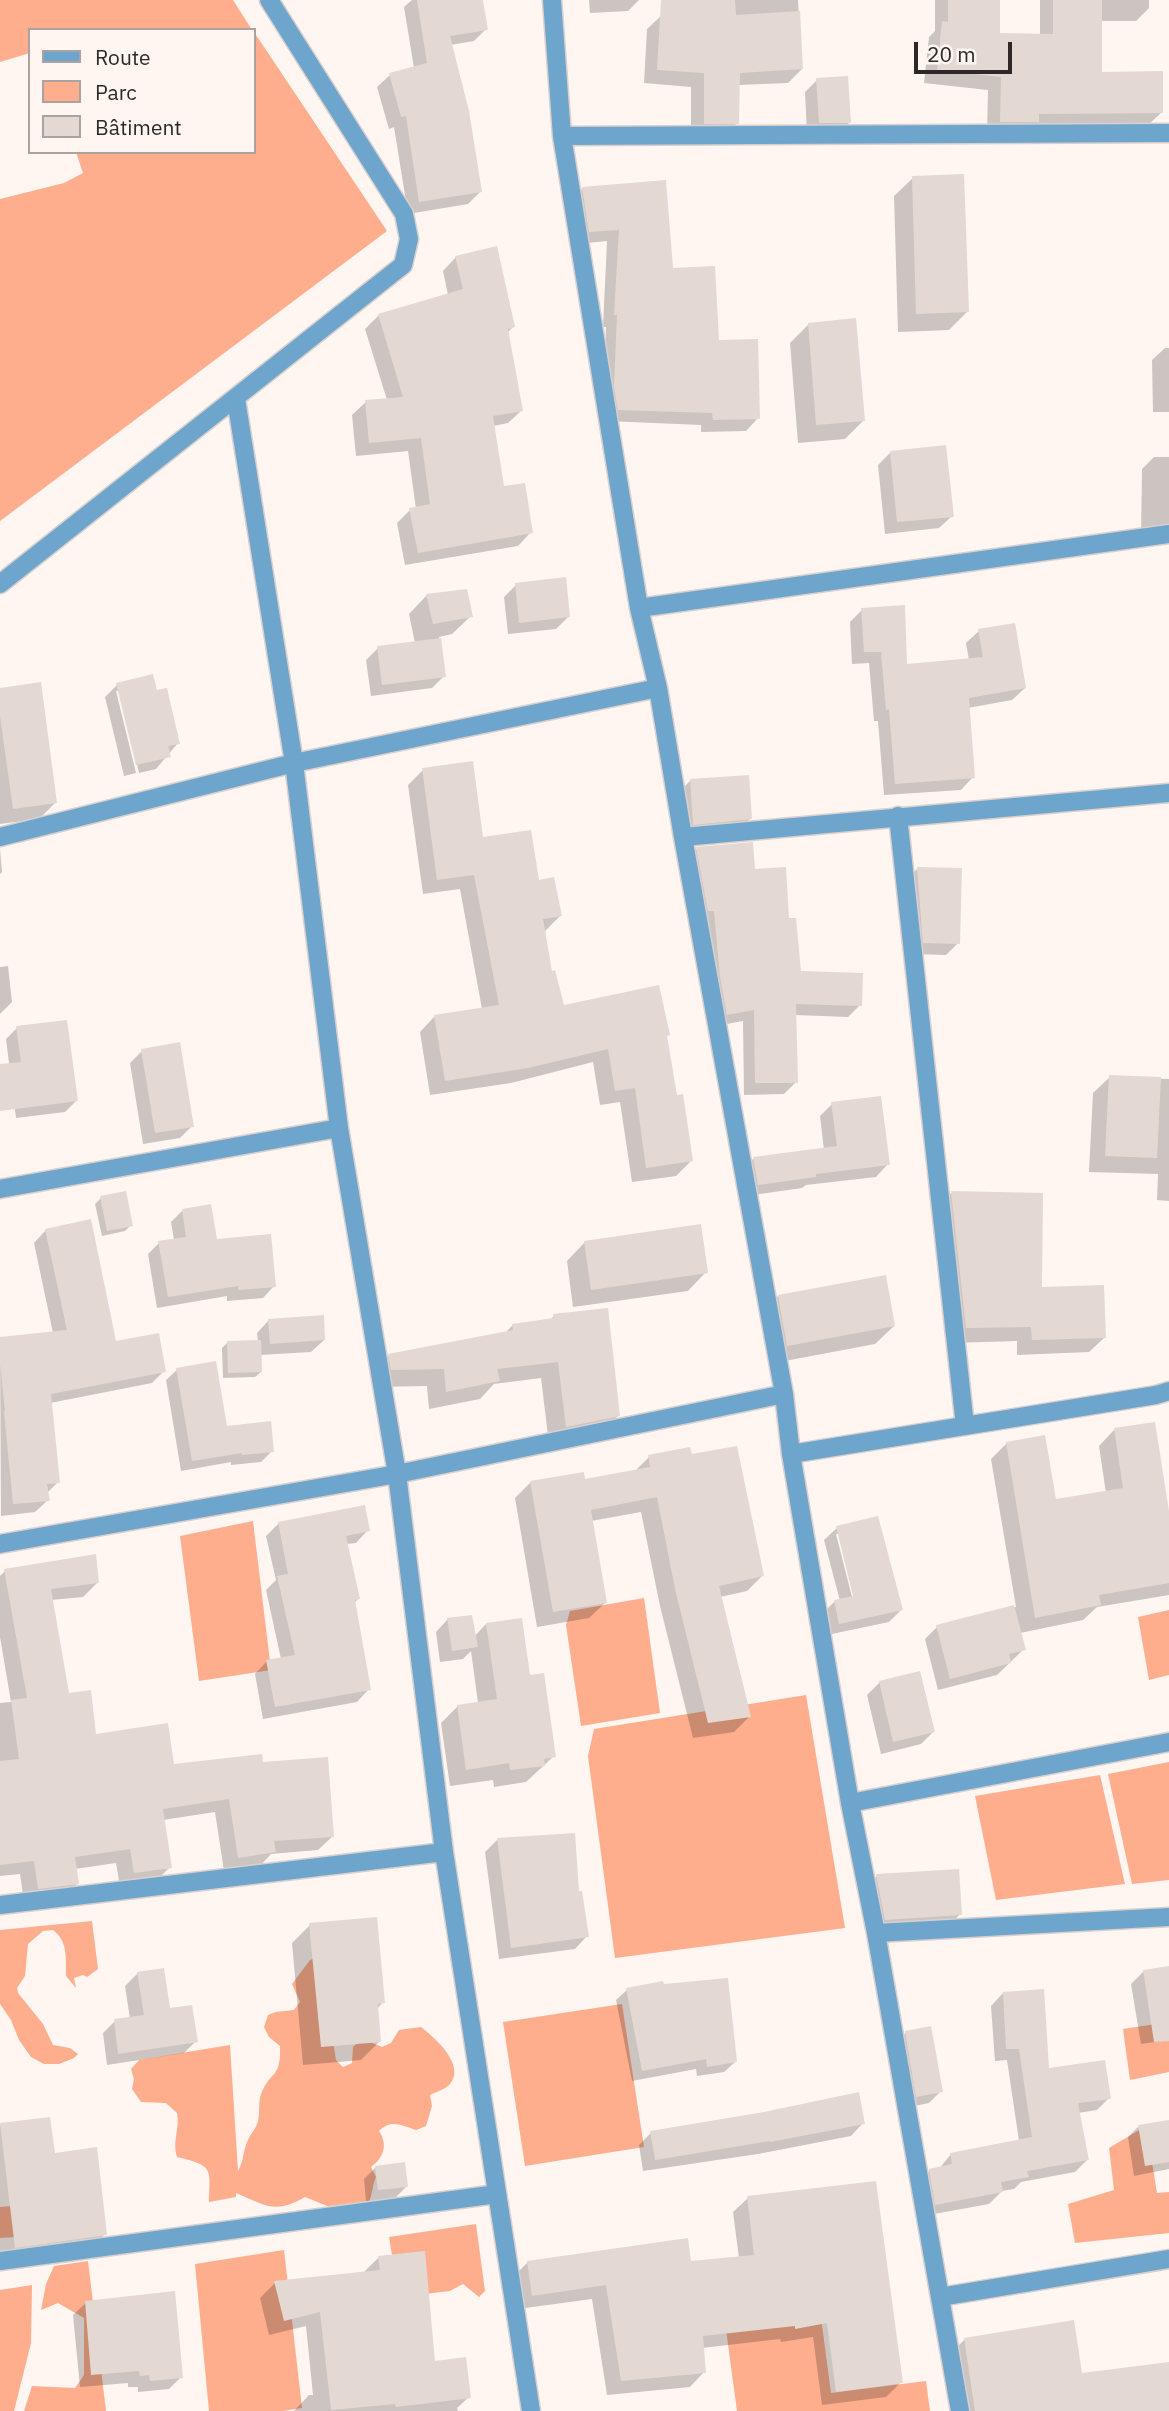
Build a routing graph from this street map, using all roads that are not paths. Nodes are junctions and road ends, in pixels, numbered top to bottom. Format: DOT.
graph roads {
  1 [pos="269,0"];
  2 [pos="552,0"];
  3 [pos="1169,133"];
  4 [pos="562,136"];
  5 [pos="236,399"];
  6 [pos="1169,534"];
  7 [pos="0,584"];
  8 [pos="639,608"];
  9 [pos="658,688"];
  10 [pos="294,764"];
  11 [pos="1169,793"];
  12 [pos="898,816"];
  13 [pos="0,837"];
  14 [pos="682,837"];
  15 [pos="339,1128"];
  16 [pos="0,1189"];
  17 [pos="1169,1391"];
  18 [pos="784,1394"];
  19 [pos="965,1426"];
  20 [pos="791,1454"];
  21 [pos="397,1474"];
  22 [pos="0,1544"];
  23 [pos="1169,1742"];
  24 [pos="850,1803"];
  25 [pos="444,1852"];
  26 [pos="0,1905"];
  27 [pos="1169,1917"];
  28 [pos="876,1933"];
  29 [pos="496,2194"];
  30 [pos="1169,2259"];
  31 [pos="0,2261"];
  32 [pos="940,2297"];
  33 [pos="531,2411"];
  34 [pos="960,2411"];
  1 -- 5 [label="street"];
  2 -- 4 [label="street"];
  3 -- 4 [label="street"];
  4 -- 8 [label="street"];
  5 -- 7 [label="street"];
  5 -- 10 [label="street"];
  6 -- 8 [label="street"];
  8 -- 9 [label="street"];
  9 -- 10 [label="street"];
  9 -- 14 [label="street"];
  10 -- 13 [label="street"];
  10 -- 15 [label="street"];
  11 -- 12 [label="street"];
  12 -- 14 [label="street"];
  12 -- 19 [label="street"];
  14 -- 18 [label="street"];
  15 -- 16 [label="street"];
  15 -- 21 [label="street"];
  17 -- 19 [label="street"];
  18 -- 20 [label="street"];
  18 -- 21 [label="street"];
  19 -- 20 [label="street"];
  20 -- 24 [label="street"];
  21 -- 22 [label="street"];
  21 -- 25 [label="street"];
  23 -- 24 [label="street"];
  24 -- 28 [label="street"];
  25 -- 26 [label="street"];
  25 -- 29 [label="street"];
  27 -- 28 [label="street"];
  28 -- 32 [label="street"];
  29 -- 31 [label="street"];
  29 -- 33 [label="street"];
  30 -- 32 [label="street"];
  32 -- 34 [label="street"];
}
